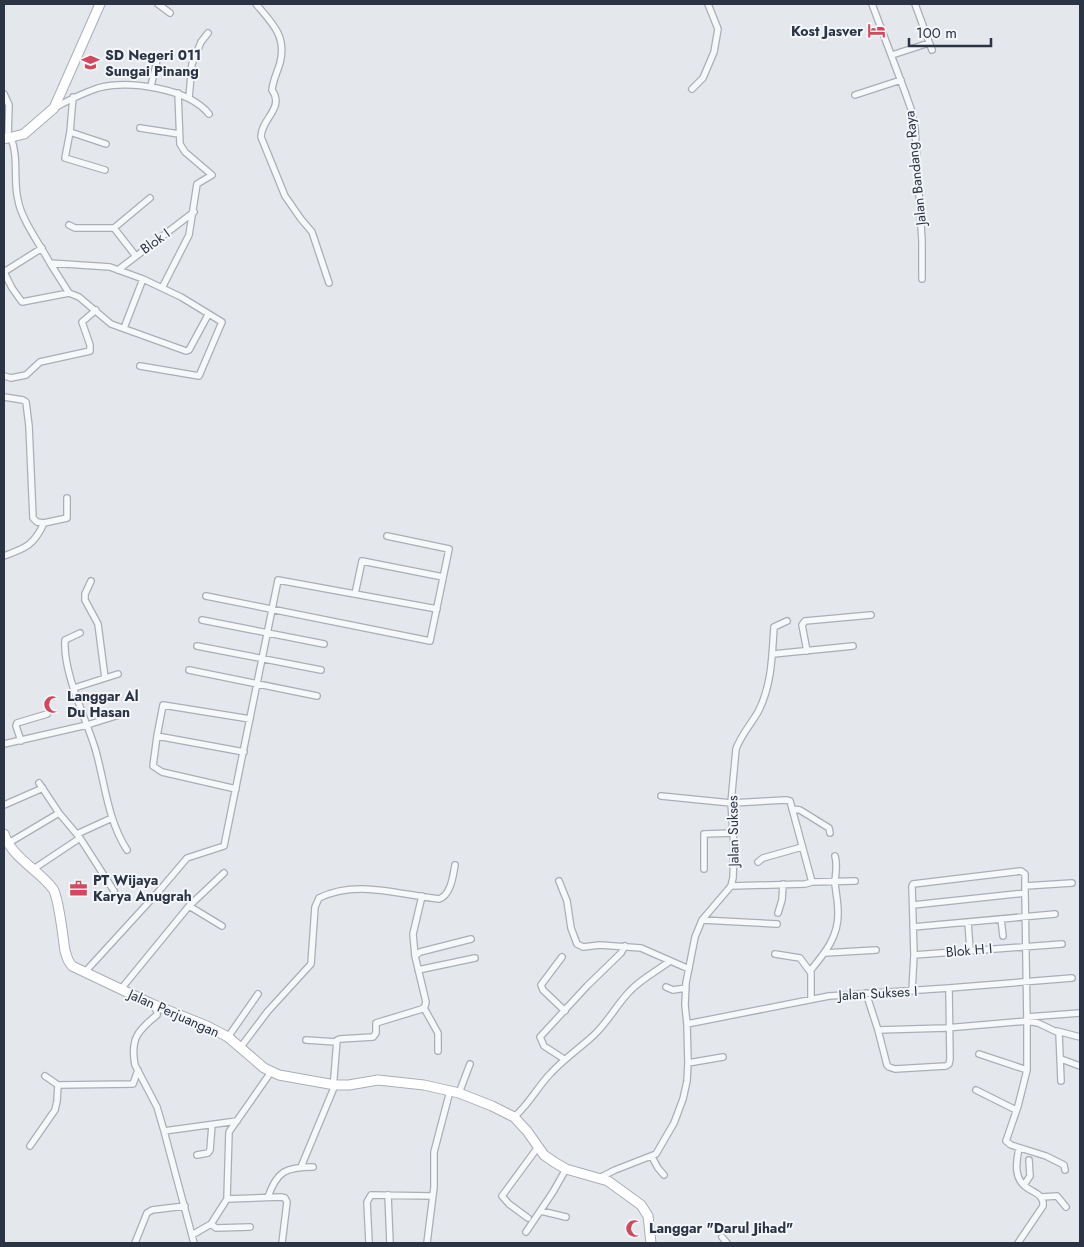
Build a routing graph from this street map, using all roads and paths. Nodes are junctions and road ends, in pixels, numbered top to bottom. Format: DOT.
graph roads {
  1 [pos="100,4"];
  2 [pos="158,4"];
  3 [pos="256,4"];
  4 [pos="708,4"];
  5 [pos="872,4"];
  6 [pos="915,4"];
  7 [pos="170,13"];
  8 [pos="208,33"];
  9 [pos="929,43"];
  10 [pos="932,50"];
  11 [pos="892,55"];
  12 [pos="158,56"];
  13 [pos="901,80"];
  14 [pos="151,86"];
  15 [pos="692,89"];
  16 [pos="178,93"];
  17 [pos="4,94"];
  18 [pos="855,94"];
  19 [pos="73,97"];
  20 [pos="189,98"];
  21 [pos="54,108"];
  22 [pos="209,114"];
  23 [pos="140,128"];
  24 [pos="70,132"];
  25 [pos="179,134"];
  26 [pos="8,138"];
  27 [pos="106,144"];
  28 [pos="105,170"];
  29 [pos="150,198"];
  30 [pos="194,212"];
  31 [pos="69,225"];
  32 [pos="114,228"];
  33 [pos="42,248"];
  34 [pos="136,255"];
  35 [pos="50,263"];
  36 [pos="118,270"];
  37 [pos="143,279"];
  38 [pos="922,279"];
  39 [pos="329,283"];
  40 [pos="162,288"];
  41 [pos="69,293"];
  42 [pos="96,310"];
  43 [pos="208,315"];
  44 [pos="124,328"];
  45 [pos="140,366"];
  46 [pos="4,376"];
  47 [pos="4,397"];
  48 [pos="67,498"];
  49 [pos="44,523"];
  50 [pos="386,536"];
  51 [pos="4,556"];
  52 [pos="443,577"];
  53 [pos="91,581"];
  54 [pos="355,594"];
  55 [pos="206,596"];
  56 [pos="271,609"];
  57 [pos="437,609"];
  58 [pos="872,615"];
  59 [pos="202,620"];
  60 [pos="787,621"];
  61 [pos="80,633"];
  62 [pos="267,633"];
  63 [pos="324,644"];
  64 [pos="197,646"];
  65 [pos="854,646"];
  66 [pos="807,651"];
  67 [pos="773,654"];
  68 [pos="262,659"];
  69 [pos="189,670"];
  70 [pos="321,670"];
  71 [pos="118,674"];
  72 [pos="105,678"];
  73 [pos="256,684"];
  74 [pos="74,688"];
  75 [pos="317,696"];
  76 [pos="47,714"];
  77 [pos="118,715"];
  78 [pos="250,719"];
  79 [pos="87,725"];
  80 [pos="157,736"];
  81 [pos="22,741"];
  82 [pos="4,744"];
  83 [pos="244,752"];
  84 [pos="236,790"];
  85 [pos="661,796"];
  86 [pos="731,803"];
  87 [pos="4,805"];
  88 [pos="792,809"];
  89 [pos="59,812"];
  90 [pos="112,818"];
  91 [pos="733,833"];
  92 [pos="830,833"];
  93 [pos="4,834"];
  94 [pos="78,836"];
  95 [pos="7,844"];
  96 [pos="802,847"];
  97 [pos="127,850"];
  98 [pos="835,856"];
  99 [pos="758,862"];
  100 [pos="455,865"];
  101 [pos="32,870"];
  102 [pos="704,870"];
  103 [pos="224,873"];
  104 [pos="812,879"];
  105 [pos="559,881"];
  106 [pos="855,881"];
  107 [pos="835,882"];
  108 [pos="1072,883"];
  109 [pos="783,884"];
  110 [pos="731,886"];
  111 [pos="1025,889"];
  112 [pos="114,891"];
  113 [pos="422,896"];
  114 [pos="913,905"];
  115 [pos="189,906"];
  116 [pos="778,913"];
  117 [pos="1055,914"];
  118 [pos="1025,916"];
  119 [pos="1001,918"];
  120 [pos="702,920"];
  121 [pos="968,922"];
  122 [pos="777,924"];
  123 [pos="222,926"];
  124 [pos="913,927"];
  125 [pos="1003,936"];
  126 [pos="471,939"];
  127 [pos="1062,944"];
  128 [pos="625,946"];
  129 [pos="1025,946"];
  130 [pos="876,950"];
  131 [pos="970,950"];
  132 [pos="825,953"];
  133 [pos="774,954"];
  134 [pos="914,955"];
  135 [pos="415,956"];
  136 [pos="562,957"];
  137 [pos="476,958"];
  138 [pos="670,961"];
  139 [pos="689,969"];
  140 [pos="418,970"];
  141 [pos="810,971"];
  142 [pos="85,972"];
  143 [pos="1072,978"];
  144 [pos="1027,982"];
  145 [pos="666,986"];
  146 [pos="686,988"];
  147 [pos="949,988"];
  148 [pos="122,989"];
  149 [pos="912,991"];
  150 [pos="866,993"];
  151 [pos="258,994"];
  152 [pos="811,998"];
  153 [pos="152,1004"];
  154 [pos="424,1008"];
  155 [pos="565,1011"];
  156 [pos="1080,1013"];
  157 [pos="1027,1019"];
  158 [pos="688,1024"];
  159 [pos="951,1028"];
  160 [pos="878,1030"];
  161 [pos="1058,1031"];
  162 [pos="228,1037"];
  163 [pos="1080,1037"];
  164 [pos="306,1040"];
  165 [pos="336,1042"];
  166 [pos="240,1048"];
  167 [pos="438,1052"];
  168 [pos="979,1054"];
  169 [pos="723,1057"];
  170 [pos="564,1059"];
  171 [pos="1060,1059"];
  172 [pos="688,1063"];
  173 [pos="470,1064"];
  174 [pos="1080,1066"];
  175 [pos="138,1070"];
  176 [pos="1027,1070"];
  177 [pos="271,1072"];
  178 [pos="44,1076"];
  179 [pos="1061,1081"];
  180 [pos="58,1085"];
  181 [pos="334,1085"];
  182 [pos="976,1090"];
  183 [pos="455,1092"];
  184 [pos="1016,1110"];
  185 [pos="514,1117"];
  186 [pos="237,1121"];
  187 [pos="212,1125"];
  188 [pos="164,1131"];
  189 [pos="30,1146"];
  190 [pos="538,1147"];
  191 [pos="1019,1148"];
  192 [pos="198,1155"];
  193 [pos="652,1157"];
  194 [pos="1029,1160"];
  195 [pos="301,1167"];
  196 [pos="313,1167"];
  197 [pos="566,1169"];
  198 [pos="1065,1170"];
  199 [pos="664,1175"];
  200 [pos="599,1178"];
  201 [pos="1024,1185"];
  202 [pos="388,1195"];
  203 [pos="432,1196"];
  204 [pos="268,1197"];
  205 [pos="1042,1198"];
  206 [pos="227,1199"];
  207 [pos="185,1206"];
  208 [pos="1066,1207"];
  209 [pos="541,1211"];
  210 [pos="566,1217"];
  211 [pos="528,1218"];
  212 [pos="211,1224"];
  213 [pos="250,1227"];
  214 [pos="526,1232"];
  215 [pos="192,1235"];
  216 [pos="722,1237"];
  217 [pos="369,1242"];
  218 [pos="135,1243"];
  219 [pos="194,1243"];
  220 [pos="282,1243"];
  221 [pos="390,1243"];
  222 [pos="427,1243"];
  223 [pos="651,1243"];
  224 [pos="727,1243"];
  225 [pos="1018,1243"];
  1 -- 21 [label="street"];
  2 -- 7 [label="street"];
  3 -- 39 [label="street"];
  4 -- 15 [label="street"];
  5 -- 11 [label="street, Jalan Bandang Raya"];
  6 -- 9 [label="street"];
  8 -- 20 [label="street"];
  9 -- 10 [label="street"];
  9 -- 11 [label="street"];
  11 -- 13 [label="street, Jalan Bandang Raya"];
  12 -- 14 [label="street"];
  13 -- 18 [label="street"];
  13 -- 38 [label="street, Jalan Bandang Raya"];
  14 -- 16 [label="street"];
  14 -- 19 [label="street"];
  16 -- 20 [label="street"];
  16 -- 25 [label="street"];
  17 -- 26 [label="street"];
  19 -- 21 [label="street"];
  19 -- 24 [label="street"];
  20 -- 22 [label="street"];
  21 -- 26 [label="street"];
  23 -- 25 [label="street"];
  24 -- 27 [label="street"];
  24 -- 28 [label="street"];
  25 -- 30 [label="street"];
  26 -- 33 [label="street"];
  29 -- 32 [label="street"];
  30 -- 34 [label="street, Blok I"];
  30 -- 40 [label="street"];
  31 -- 32 [label="street"];
  32 -- 34 [label="street"];
  33 -- 35 [label="street"];
  33 -- 41 [label="street"];
  34 -- 36 [label="street, Blok I"];
  35 -- 36 [label="street"];
  35 -- 41 [label="street"];
  36 -- 37 [label="street"];
  37 -- 40 [label="street"];
  37 -- 44 [label="street"];
  40 -- 43 [label="street"];
  41 -- 42 [label="street"];
  42 -- 44 [label="street"];
  42 -- 46 [label="street"];
  43 -- 44 [label="street"];
  43 -- 45 [label="street"];
  47 -- 49 [label="street"];
  48 -- 49 [label="street"];
  49 -- 51 [label="street"];
  50 -- 52 [label="street"];
  52 -- 54 [label="street"];
  52 -- 57 [label="street"];
  53 -- 72 [label="street"];
  54 -- 56 [label="street"];
  54 -- 57 [label="street"];
  55 -- 56 [label="street"];
  56 -- 57 [label="street"];
  56 -- 62 [label="street"];
  58 -- 66 [label="street"];
  59 -- 62 [label="street"];
  60 -- 67 [label="street, Jalan Sukses"];
  61 -- 74 [label="street"];
  62 -- 63 [label="street"];
  62 -- 68 [label="street"];
  64 -- 68 [label="street"];
  65 -- 66 [label="street"];
  66 -- 67 [label="street"];
  67 -- 86 [label="street, Jalan Sukses"];
  68 -- 70 [label="street"];
  68 -- 73 [label="street"];
  69 -- 73 [label="street"];
  71 -- 72 [label="street"];
  72 -- 74 [label="street"];
  73 -- 75 [label="street"];
  73 -- 78 [label="street"];
  74 -- 79 [label="street"];
  76 -- 81 [label="street"];
  77 -- 79 [label="street"];
  78 -- 80 [label="street"];
  78 -- 83 [label="street"];
  79 -- 81 [label="street"];
  79 -- 90 [label="street"];
  80 -- 83 [label="street"];
  80 -- 84 [label="street"];
  81 -- 82 [label="street"];
  83 -- 84 [label="street"];
  84 -- 142 [label="street"];
  85 -- 86 [label="street"];
  86 -- 88 [label="street"];
  86 -- 91 [label="street, Jalan Sukses"];
  87 -- 89 [label="street"];
  88 -- 92 [label="street"];
  88 -- 96 [label="street"];
  89 -- 94 [label="street"];
  89 -- 95 [label="street"];
  90 -- 94 [label="street"];
  90 -- 97 [label="street"];
  91 -- 102 [label="street"];
  91 -- 110 [label="street, Jalan Sukses"];
  93 -- 95 [label="street, Jalan Perjuangan"];
  94 -- 101 [label="street"];
  94 -- 112 [label="street"];
  95 -- 101 [label="street, Jalan Perjuangan"];
  96 -- 99 [label="street"];
  96 -- 104 [label="street"];
  98 -- 107 [label="street"];
  100 -- 113 [label="street"];
  101 -- 142 [label="street, Jalan Perjuangan"];
  103 -- 115 [label="street"];
  104 -- 107 [label="street"];
  104 -- 109 [label="street"];
  105 -- 128 [label="street"];
  106 -- 107 [label="street"];
  107 -- 132 [label="street"];
  108 -- 111 [label="street"];
  109 -- 110 [label="street"];
  109 -- 116 [label="street"];
  110 -- 120 [label="street, Jalan Sukses"];
  111 -- 114 [label="street"];
  111 -- 114 [label="street"];
  111 -- 118 [label="street"];
  113 -- 135 [label="street"];
  113 -- 166 [label="street"];
  114 -- 124 [label="street"];
  115 -- 123 [label="street"];
  115 -- 148 [label="street"];
  117 -- 118 [label="street"];
  118 -- 119 [label="street"];
  118 -- 129 [label="street"];
  119 -- 121 [label="street"];
  119 -- 125 [label="street"];
  120 -- 122 [label="street"];
  120 -- 139 [label="street, Jalan Sukses"];
  121 -- 124 [label="street"];
  121 -- 131 [label="street"];
  124 -- 134 [label="street"];
  126 -- 135 [label="street"];
  127 -- 129 [label="street, Blok H I"];
  128 -- 138 [label="street"];
  128 -- 155 [label="street"];
  129 -- 131 [label="street, Blok H I"];
  129 -- 144 [label="street"];
  130 -- 132 [label="street"];
  131 -- 134 [label="street, Blok H I"];
  132 -- 141 [label="street"];
  133 -- 141 [label="street"];
  134 -- 149 [label="street"];
  135 -- 140 [label="street"];
  136 -- 155 [label="street"];
  137 -- 140 [label="street"];
  138 -- 139 [label="street"];
  138 -- 170 [label="street"];
  139 -- 146 [label="street, Jalan Sukses"];
  140 -- 154 [label="street"];
  141 -- 152 [label="street"];
  142 -- 148 [label="street, Jalan Perjuangan"];
  143 -- 144 [label="street, Jalan Sukses I"];
  144 -- 147 [label="street, Jalan Sukses I"];
  144 -- 157 [label="street"];
  145 -- 146 [label="street"];
  146 -- 158 [label="street, Jalan Sukses"];
  147 -- 149 [label="street, Jalan Sukses I"];
  147 -- 159 [label="street"];
  148 -- 153 [label="street, Jalan Perjuangan"];
  149 -- 150 [label="street, Jalan Sukses I"];
  150 -- 152 [label="street, Jalan Sukses I"];
  150 -- 160 [label="street"];
  151 -- 162 [label="street"];
  152 -- 158 [label="street, Jalan Sukses I"];
  153 -- 162 [label="street, Jalan Perjuangan"];
  153 -- 175 [label="street"];
  154 -- 165 [label="street"];
  154 -- 167 [label="street"];
  155 -- 170 [label="street"];
  156 -- 157 [label="street"];
  157 -- 159 [label="street"];
  157 -- 161 [label="street"];
  157 -- 176 [label="street"];
  158 -- 172 [label="street, Jalan Sukses"];
  159 -- 160 [label="street"];
  159 -- 160 [label="street"];
  161 -- 163 [label="street"];
  161 -- 171 [label="street"];
  162 -- 166 [label="street, Jalan Perjuangan"];
  164 -- 165 [label="street"];
  165 -- 181 [label="street"];
  166 -- 177 [label="street, Jalan Perjuangan"];
  168 -- 176 [label="street"];
  169 -- 172 [label="street"];
  170 -- 185 [label="street"];
  171 -- 174 [label="street"];
  171 -- 179 [label="street"];
  172 -- 193 [label="street, Jalan Sukses"];
  173 -- 183 [label="street"];
  175 -- 180 [label="street"];
  175 -- 188 [label="street"];
  176 -- 184 [label="street"];
  177 -- 181 [label="street, Jalan Perjuangan"];
  177 -- 186 [label="street"];
  178 -- 180 [label="street"];
  180 -- 189 [label="street"];
  181 -- 183 [label="street, Jalan Perjuangan"];
  181 -- 195 [label="street"];
  182 -- 184 [label="street"];
  183 -- 185 [label="street, Jalan Perjuangan"];
  183 -- 203 [label="street"];
  184 -- 191 [label="street"];
  185 -- 190 [label="street, Jalan Perjuangan"];
  186 -- 187 [label="street"];
  186 -- 206 [label="street"];
  187 -- 188 [label="street"];
  187 -- 192 [label="street"];
  188 -- 207 [label="street"];
  190 -- 197 [label="street, Jalan Perjuangan"];
  190 -- 211 [label="street"];
  191 -- 198 [label="street"];
  191 -- 201 [label="street"];
  193 -- 199 [label="street"];
  193 -- 200 [label="street"];
  194 -- 201 [label="street"];
  195 -- 196 [label="street"];
  195 -- 204 [label="street"];
  197 -- 200 [label="street, Jalan Perjuangan"];
  197 -- 209 [label="street"];
  200 -- 223 [label="street, Jalan Perjuangan"];
  201 -- 205 [label="street"];
  202 -- 203 [label="street"];
  202 -- 217 [label="street"];
  202 -- 221 [label="street"];
  203 -- 222 [label="street"];
  204 -- 206 [label="street"];
  204 -- 220 [label="street"];
  205 -- 208 [label="street"];
  205 -- 225 [label="street"];
  206 -- 212 [label="street"];
  207 -- 215 [label="street"];
  207 -- 218 [label="street"];
  209 -- 210 [label="street"];
  209 -- 214 [label="street"];
  212 -- 213 [label="street"];
  212 -- 215 [label="street"];
  215 -- 219 [label="street"];
  216 -- 224 [label="street"];
}
